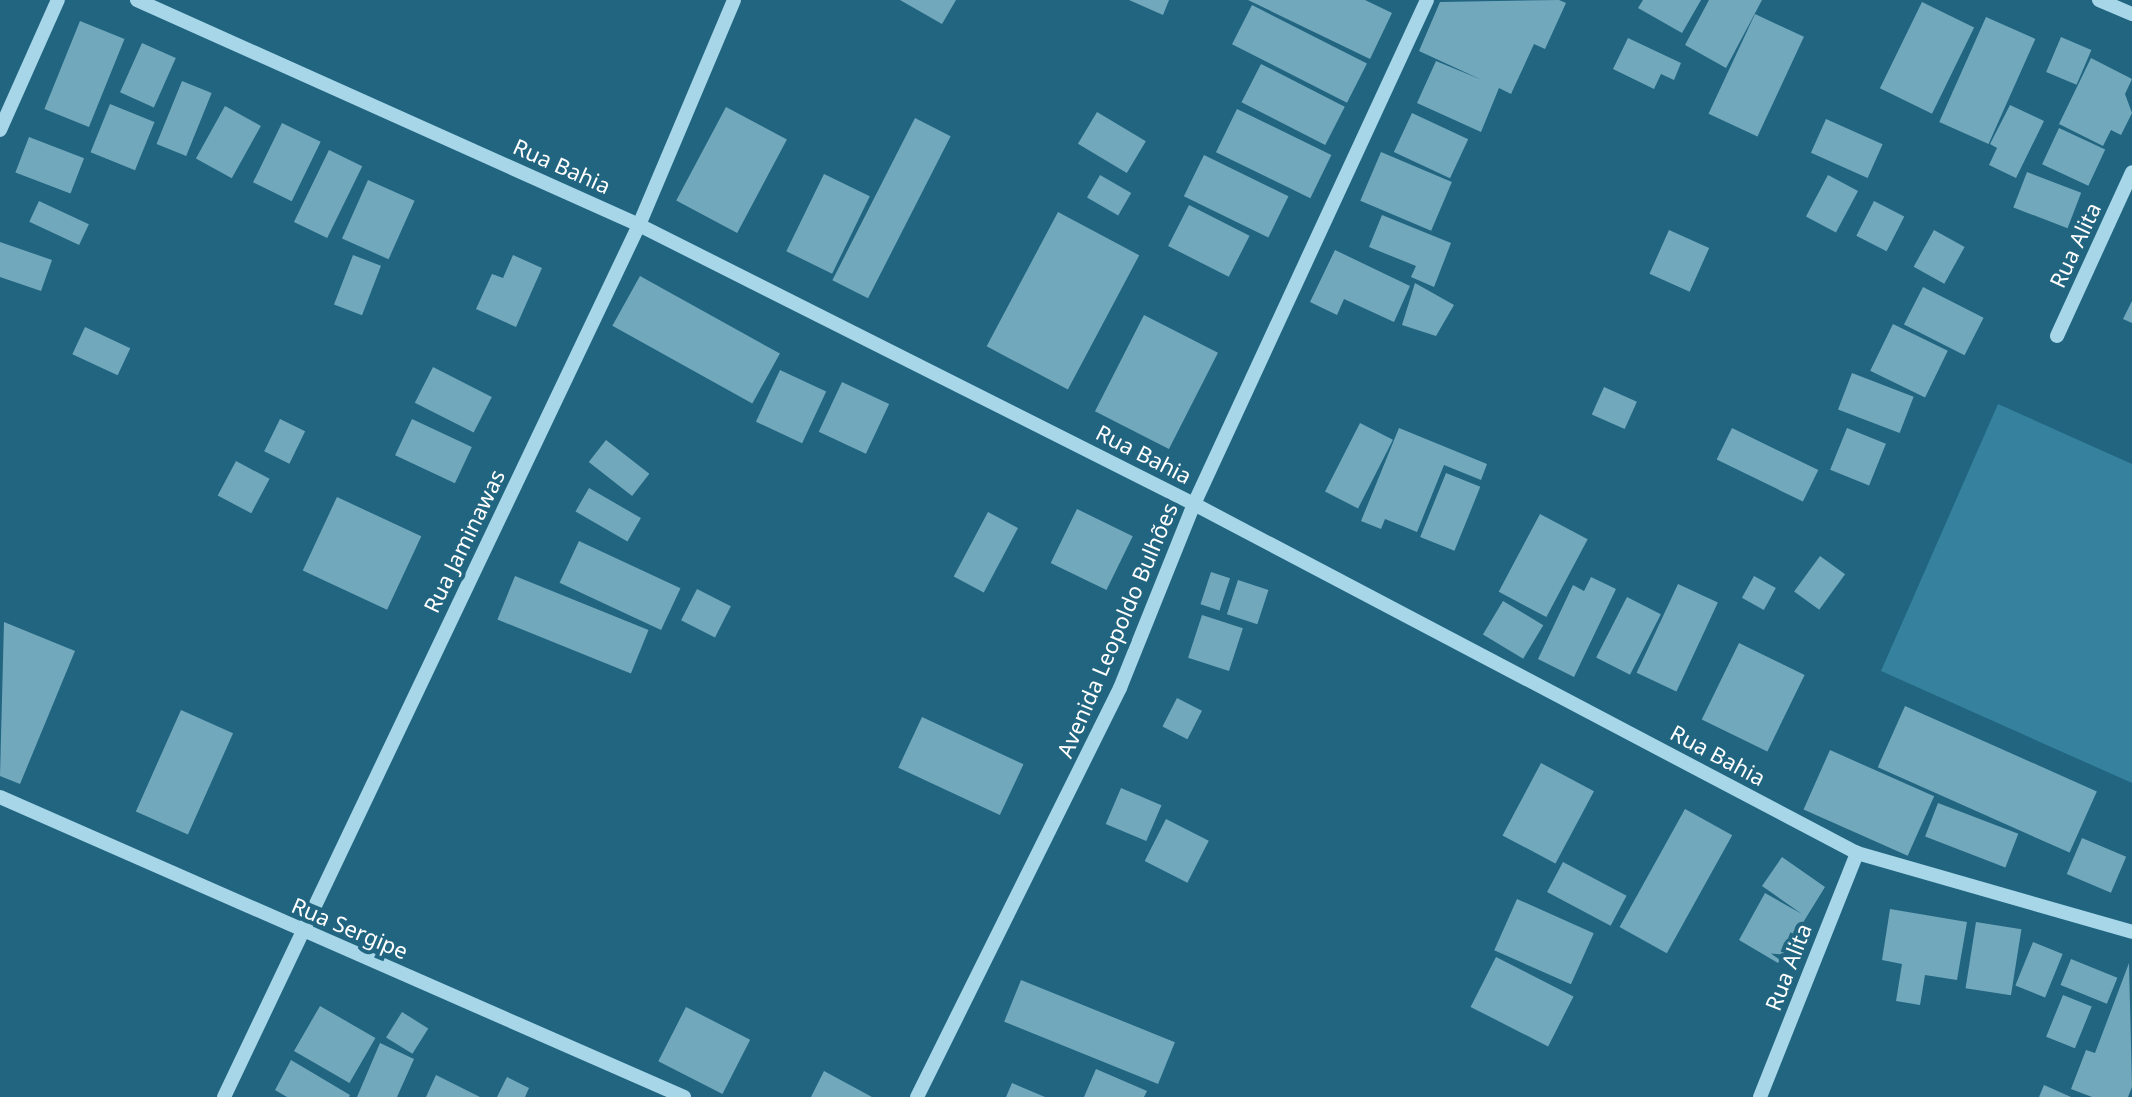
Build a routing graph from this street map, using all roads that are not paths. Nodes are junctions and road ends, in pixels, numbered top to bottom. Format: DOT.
graph roads {
  1 [pos="58,0"];
  2 [pos="137,0"];
  3 [pos="734,0"];
  4 [pos="1427,0"];
  5 [pos="2099,0"];
  6 [pos="2132,14"];
  7 [pos="0,130"];
  8 [pos="2132,172"];
  9 [pos="639,225"];
  10 [pos="2057,336"];
  11 [pos="1194,504"];
  12 [pos="0,797"];
  13 [pos="1857,853"];
  14 [pos="302,932"];
  15 [pos="2132,932"];
  16 [pos="224,1097"];
  17 [pos="684,1097"];
  18 [pos="917,1097"];
  19 [pos="1760,1097"];
  1 -- 7 [label="street"];
  2 -- 9 [label="street, Rua Bahia"];
  3 -- 9 [label="street, Rua Jaminawas"];
  4 -- 11 [label="street, Avenida Leopoldo Bulhões"];
  5 -- 6 [label="street"];
  8 -- 10 [label="street, Rua Alita"];
  9 -- 11 [label="street, Rua Bahia"];
  9 -- 14 [label="street, Rua Jaminawas"];
  11 -- 13 [label="street, Rua Bahia"];
  11 -- 18 [label="street, Avenida Leopoldo Bulhões"];
  12 -- 14 [label="street, Rua Sergipe"];
  13 -- 15 [label="street, Rua Bahia"];
  13 -- 19 [label="street, Rua Alita"];
  14 -- 16 [label="street, Rua Jaminawas"];
  14 -- 17 [label="street, Rua Sergipe"];
}
